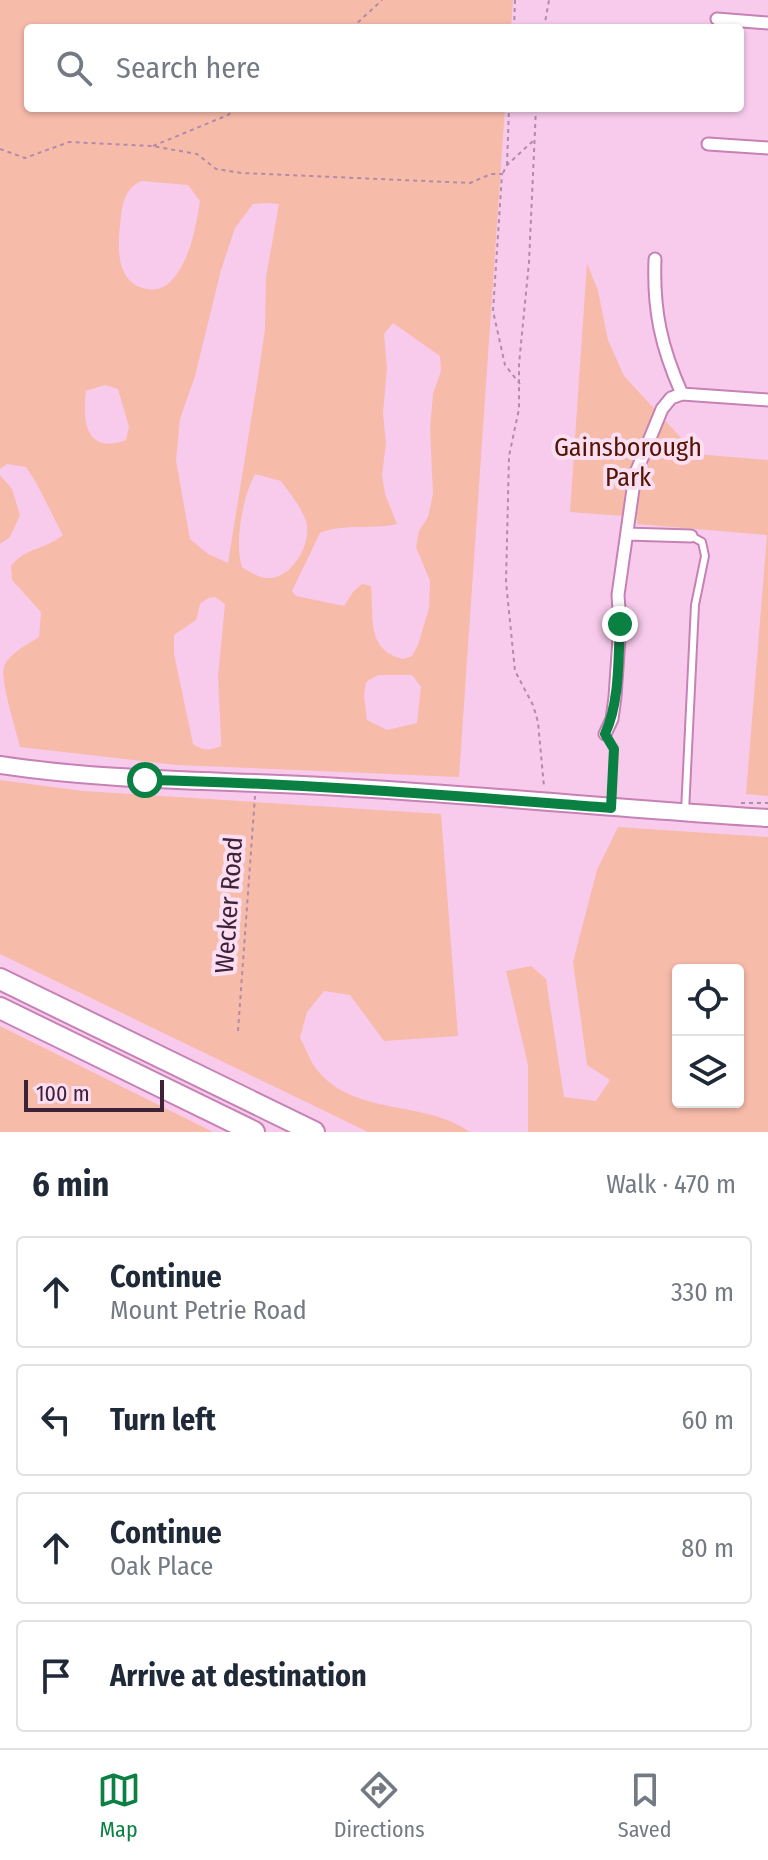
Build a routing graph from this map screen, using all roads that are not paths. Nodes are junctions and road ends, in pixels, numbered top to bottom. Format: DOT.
graph roads {
  1 [pos="717,19"];
  2 [pos="768,23"];
  3 [pos="708,144"];
  4 [pos="768,148"];
  5 [pos="655,259"];
  6 [pos="682,394"];
  7 [pos="768,400"];
  8 [pos="627,534"];
  9 [pos="691,536"];
  10 [pos="605,734"];
  11 [pos="0,765"];
  12 [pos="685,813"];
  13 [pos="768,818"];
  14 [pos="0,979"];
  15 [pos="0,1008"];
  16 [pos="254,1132"];
  17 [pos="314,1132"];
  1 -- 2 [label="street"];
  3 -- 4 [label="street"];
  5 -- 6 [label="street"];
  6 -- 7 [label="street"];
  6 -- 8 [label="street"];
  8 -- 9 [label="street"];
  8 -- 10 [label="street"];
  9 -- 12 [label="lane"];
  11 -- 12 [label="street"];
  12 -- 13 [label="street"];
  14 -- 17 [label="highway"];
  15 -- 16 [label="highway"];
}
